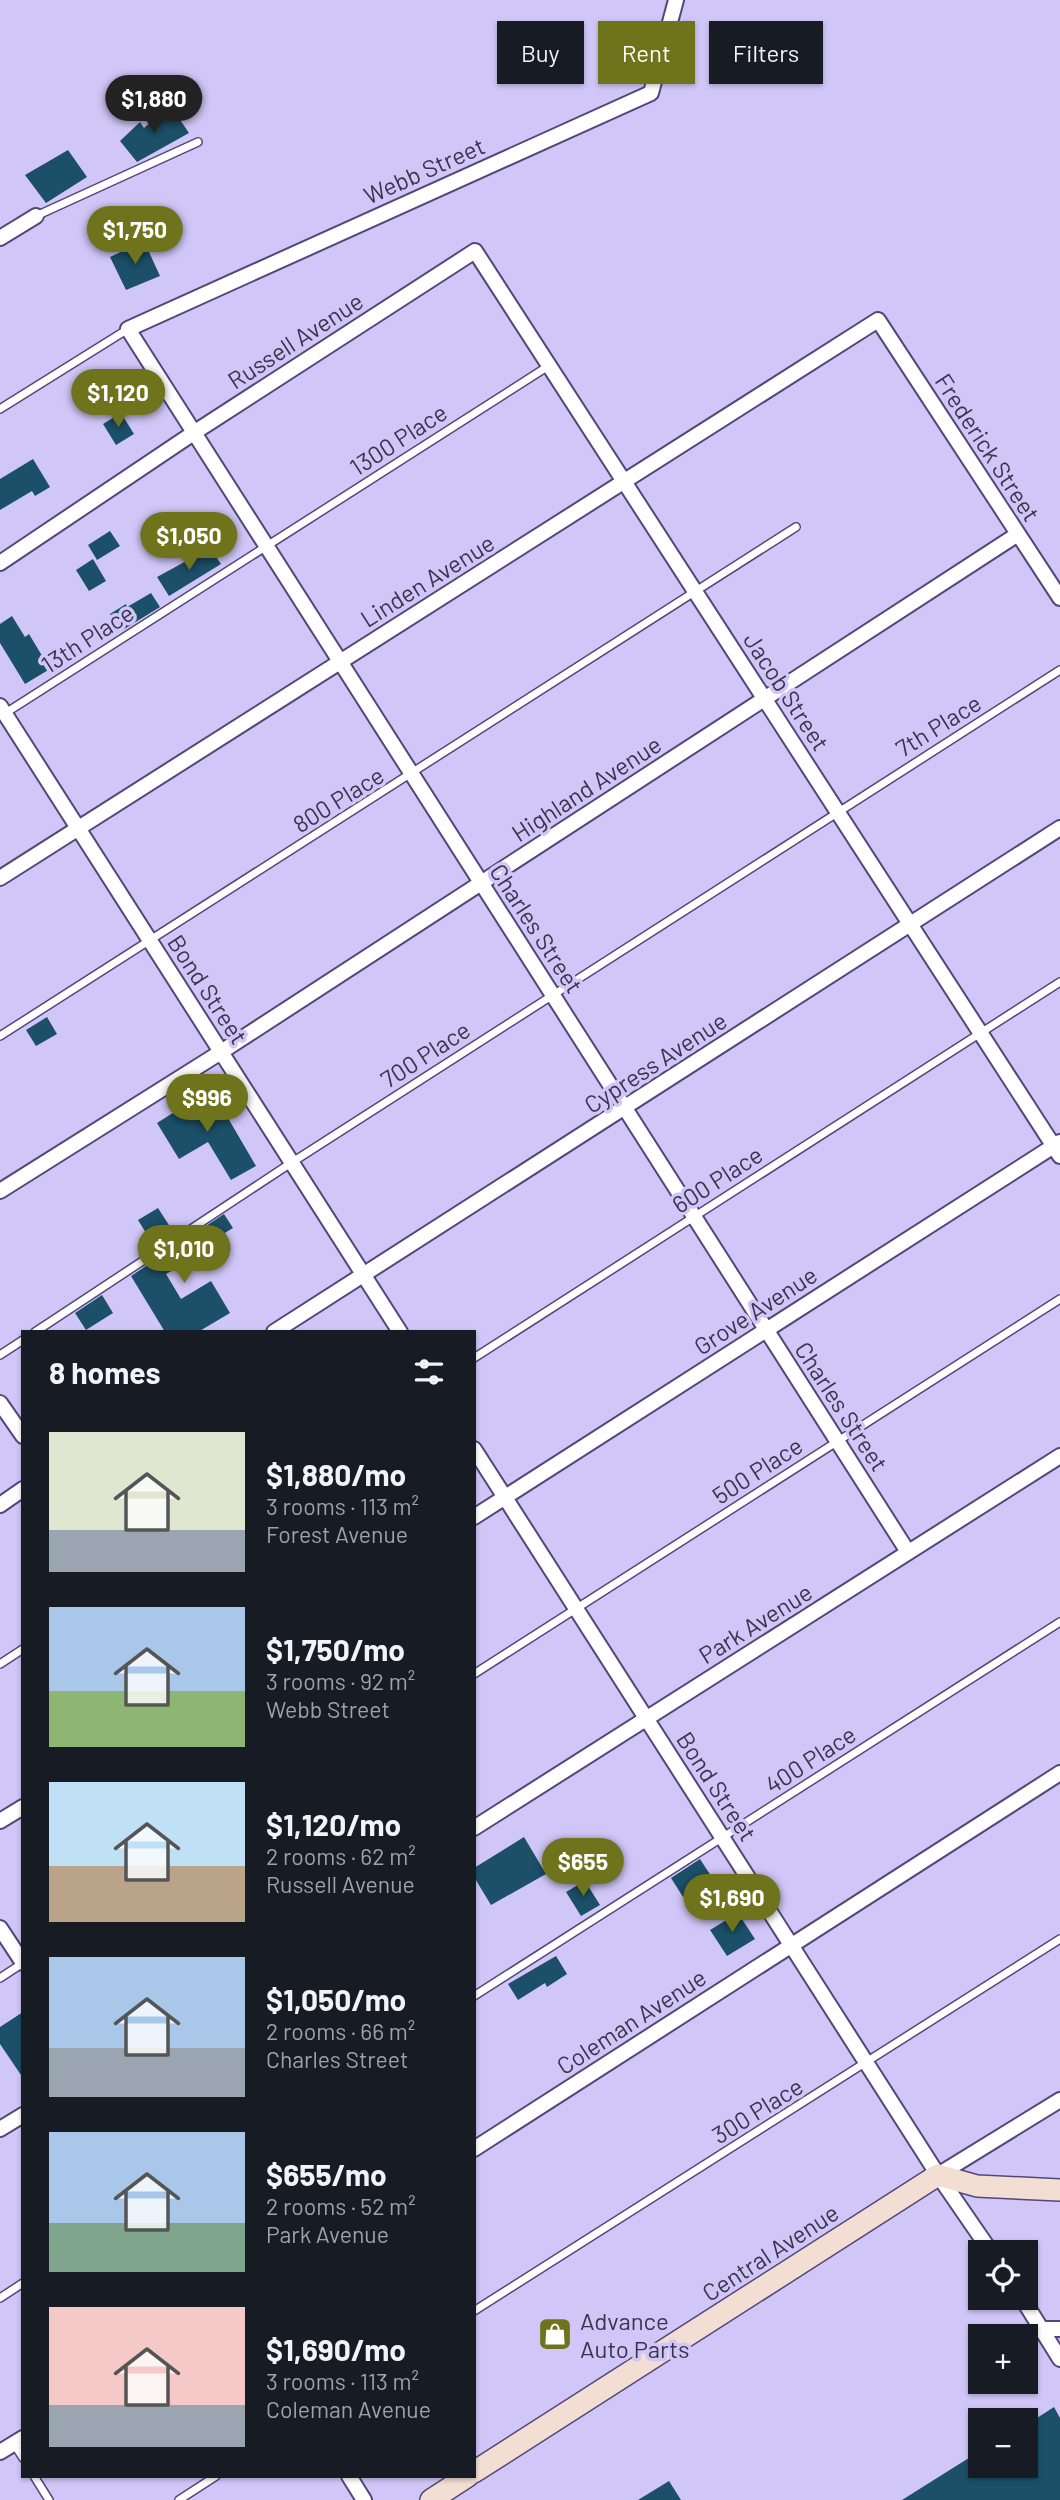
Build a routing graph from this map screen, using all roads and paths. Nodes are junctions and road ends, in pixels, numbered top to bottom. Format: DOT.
graph roads {
  1 [pos="676,0"];
  2 [pos="198,142"];
  3 [pos="36,216"];
  4 [pos="0,238"];
  5 [pos="475,251"];
  6 [pos="878,320"];
  7 [pos="128,328"];
  8 [pos="550,365"];
  9 [pos="0,408"];
  10 [pos="195,432"];
  11 [pos="625,482"];
  12 [pos="796,527"];
  13 [pos="1018,534"];
  14 [pos="266,546"];
  15 [pos="0,563"];
  16 [pos="695,590"];
  17 [pos="1060,598"];
  18 [pos="340,662"];
  19 [pos="1060,670"];
  20 [pos="765,699"];
  21 [pos="2,712"];
  22 [pos="412,775"];
  23 [pos="838,811"];
  24 [pos="1060,828"];
  25 [pos="78,829"];
  26 [pos="0,878"];
  27 [pos="481,883"];
  28 [pos="910,924"];
  29 [pos="149,940"];
  30 [pos="1060,982"];
  31 [pos="552,995"];
  32 [pos="980,1032"];
  33 [pos="0,1036"];
  34 [pos="221,1052"];
  35 [pos="625,1108"];
  36 [pos="1058,1148"];
  37 [pos="291,1163"];
  38 [pos="0,1191"];
  39 [pos="694,1216"];
  40 [pos="364,1276"];
  41 [pos="1060,1299"];
  42 [pos="38,1330"];
  43 [pos="277,1330"];
  44 [pos="399,1330"];
  45 [pos="766,1330"];
  46 [pos="21,1341"];
  47 [pos="0,1354"];
  48 [pos="476,1357"];
  49 [pos="0,1403"];
  50 [pos="21,1433"];
  51 [pos="838,1441"];
  52 [pos="476,1452"];
  53 [pos="1060,1456"];
  54 [pos="21,1490"];
  55 [pos="505,1497"];
  56 [pos="0,1504"];
  57 [pos="476,1516"];
  58 [pos="908,1552"];
  59 [pos="576,1608"];
  60 [pos="1060,1622"];
  61 [pos="21,1650"];
  62 [pos="0,1664"];
  63 [pos="476,1673"];
  64 [pos="647,1719"];
  65 [pos="1060,1773"];
  66 [pos="21,1808"];
  67 [pos="0,1821"];
  68 [pos="476,1827"];
  69 [pos="722,1837"];
  70 [pos="0,1928"];
  71 [pos="1060,1939"];
  72 [pos="791,1945"];
  73 [pos="21,1960"];
  74 [pos="21,1964"];
  75 [pos="0,1978"];
  76 [pos="476,1995"];
  77 [pos="867,2063"];
  78 [pos="1060,2101"];
  79 [pos="21,2116"];
  80 [pos="0,2129"];
  81 [pos="476,2148"];
  82 [pos="938,2175"];
  83 [pos="1060,2190"];
  84 [pos="983,2240"];
  85 [pos="21,2284"];
  86 [pos="0,2298"];
  87 [pos="476,2310"];
  88 [pos="1029,2310"];
  89 [pos="1041,2329"];
  90 [pos="1060,2329"];
  91 [pos="1060,2359"];
  92 [pos="18,2441"];
  93 [pos="0,2452"];
  94 [pos="476,2471"];
  95 [pos="35,2478"];
  96 [pos="213,2478"];
  97 [pos="350,2478"];
  98 [pos="465,2478"];
  99 [pos="49,2500"];
  100 [pos="179,2500"];
  101 [pos="364,2500"];
  102 [pos="431,2500"];
  1 -- 7 [label="street, Webb Street"];
  2 -- 3 [label="lane"];
  3 -- 4 [label="street"];
  5 -- 8 [label="street, Jacob Street"];
  5 -- 10 [label="street, Russell Avenue"];
  6 -- 11 [label="street, Linden Avenue"];
  6 -- 13 [label="street, Frederick Street"];
  7 -- 9 [label="lane"];
  7 -- 10 [label="street, Charles Street"];
  8 -- 11 [label="street, Jacob Street"];
  8 -- 14 [label="lane, 1300 Place"];
  10 -- 14 [label="street, Charles Street"];
  10 -- 15 [label="street, Russell Avenue"];
  11 -- 16 [label="street, Jacob Street"];
  11 -- 18 [label="street, Linden Avenue"];
  12 -- 16 [label="lane, 800 Place"];
  13 -- 17 [label="street, Frederick Street"];
  13 -- 20 [label="street, Highland Avenue"];
  14 -- 18 [label="street, Charles Street"];
  14 -- 21 [label="lane, 13th Place"];
  16 -- 20 [label="street, Jacob Street"];
  16 -- 22 [label="lane, 800 Place"];
  18 -- 22 [label="street, Charles Street"];
  18 -- 25 [label="street, Linden Avenue"];
  19 -- 23 [label="lane, 7th Place"];
  20 -- 23 [label="street, Jacob Street"];
  20 -- 27 [label="street, Highland Avenue"];
  21 -- 25 [label="street, Bond Street"];
  22 -- 27 [label="street, Charles Street"];
  22 -- 29 [label="lane, 800 Place"];
  23 -- 28 [label="street, Jacob Street"];
  23 -- 31 [label="lane, 700 Place"];
  24 -- 28 [label="street, Cypress Avenue"];
  25 -- 26 [label="street, Linden Avenue"];
  25 -- 29 [label="street, Bond Street"];
  27 -- 31 [label="street, Charles Street"];
  27 -- 34 [label="street, Highland Avenue"];
  28 -- 32 [label="street, Jacob Street"];
  28 -- 35 [label="street, Cypress Avenue"];
  29 -- 33 [label="lane, 800 Place"];
  29 -- 34 [label="street, Bond Street"];
  30 -- 32 [label="lane, 600 Place"];
  31 -- 35 [label="street, Charles Street"];
  31 -- 37 [label="lane, 700 Place"];
  32 -- 36 [label="street, Jacob Street"];
  32 -- 39 [label="lane, 600 Place"];
  34 -- 37 [label="street, Bond Street"];
  34 -- 38 [label="street, Highland Avenue"];
  35 -- 39 [label="street, Charles Street"];
  35 -- 40 [label="street, Cypress Avenue"];
  36 -- 45 [label="street, Grove Avenue"];
  37 -- 40 [label="street, Bond Street"];
  37 -- 42 [label="lane, 700 Place"];
  39 -- 45 [label="street, Charles Street"];
  39 -- 48 [label="lane, 600 Place"];
  40 -- 43 [label="street, Cypress Avenue"];
  40 -- 44 [label="street, Bond Street"];
  41 -- 51 [label="lane, 500 Place"];
  45 -- 51 [label="street, Charles Street"];
  45 -- 55 [label="street, Grove Avenue"];
  46 -- 47 [label="lane"];
  49 -- 50 [label="street"];
  51 -- 58 [label="street, Charles Street"];
  51 -- 59 [label="lane, 500 Place"];
  52 -- 55 [label="street, Bond Street"];
  53 -- 58 [label="street, Park Avenue"];
  54 -- 56 [label="street"];
  55 -- 57 [label="street, Grove Avenue"];
  55 -- 59 [label="street, Bond Street"];
  58 -- 64 [label="street, Park Avenue"];
  59 -- 63 [label="lane, 500 Place"];
  59 -- 64 [label="street, Bond Street"];
  60 -- 69 [label="lane, 400 Place"];
  61 -- 62 [label="lane"];
  64 -- 68 [label="street, Park Avenue"];
  64 -- 69 [label="street, Bond Street"];
  65 -- 72 [label="street, Coleman Avenue"];
  66 -- 67 [label="street"];
  69 -- 72 [label="street, Bond Street"];
  69 -- 76 [label="lane, 400 Place"];
  70 -- 73 [label="street"];
  71 -- 77 [label="lane, 300 Place"];
  72 -- 77 [label="street, Bond Street"];
  72 -- 81 [label="street, Coleman Avenue"];
  74 -- 75 [label="lane"];
  77 -- 82 [label="street, Bond Street"];
  77 -- 87 [label="lane, 300 Place"];
  78 -- 82 [label="street, Central Avenue"];
  79 -- 80 [label="street"];
  82 -- 83 [label="main road"];
  82 -- 84 [label="street, Bond Street"];
  82 -- 94 [label="main road, Central Avenue"];
  85 -- 86 [label="lane"];
  88 -- 89 [label="street"];
  89 -- 90 [label="street"];
  89 -- 91 [label="street"];
  92 -- 93 [label="street"];
  95 -- 99 [label="lane"];
  96 -- 100 [label="lane"];
  97 -- 101 [label="street"];
  98 -- 102 [label="main road"];
}
